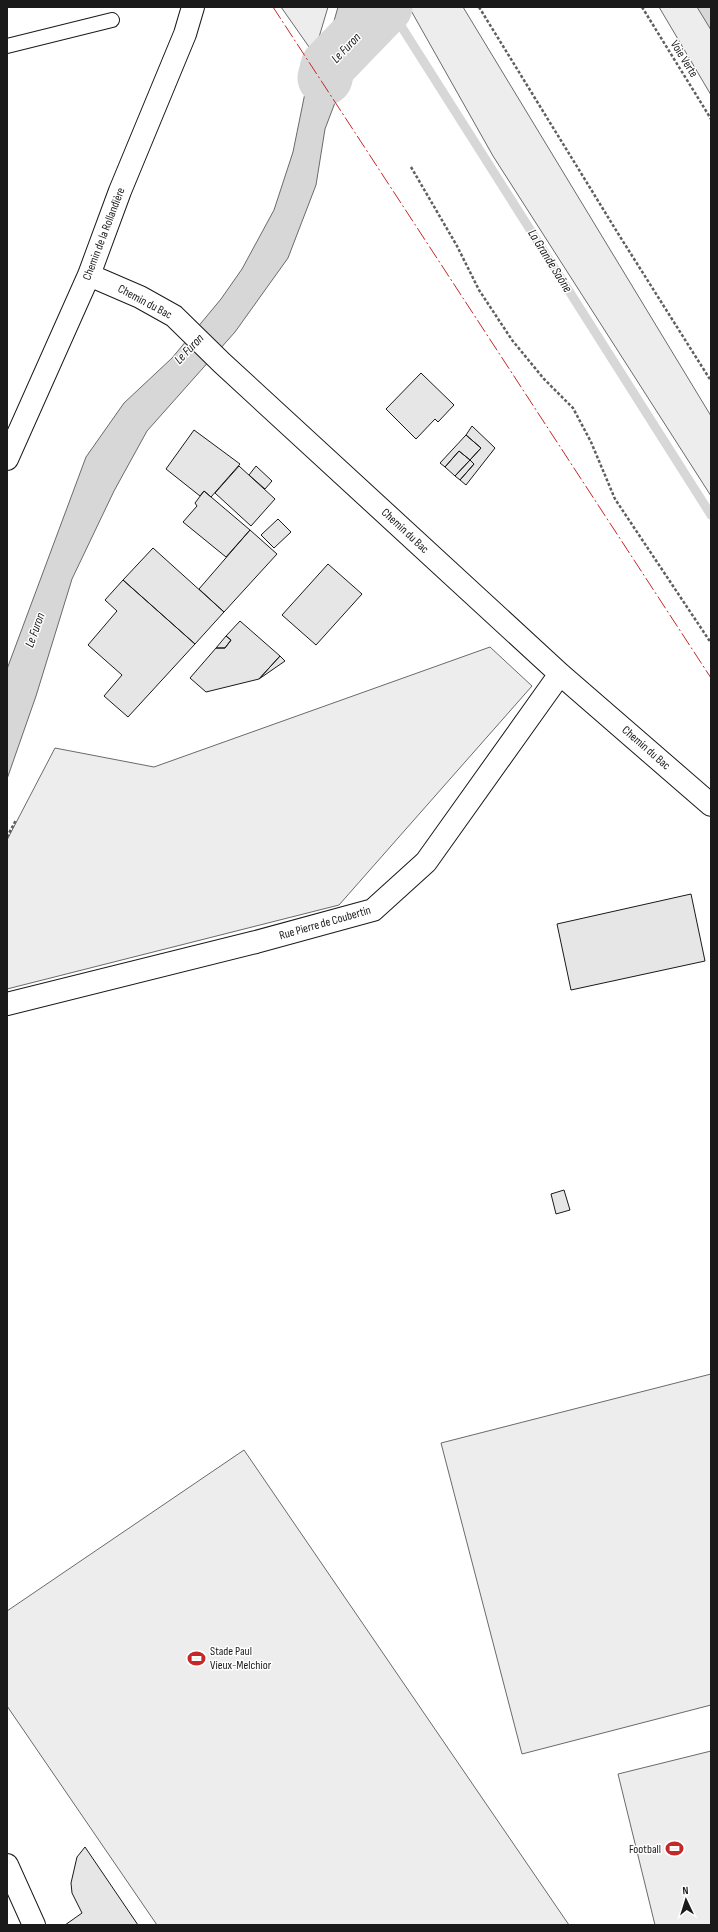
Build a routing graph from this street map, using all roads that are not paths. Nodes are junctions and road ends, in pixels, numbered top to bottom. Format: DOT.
graph roads {
  1 [pos="193,7"];
  2 [pos="112,20"];
  3 [pos="7,46"];
  4 [pos="89,275"];
  5 [pos="7,459"];
  6 [pos="560,674"];
  7 [pos="711,805"];
  8 [pos="7,1004"];
  9 [pos="7,1865"];
  10 [pos="34,1925"];
  1 -- 4 [label="street, Chemin de la Rollandière"];
  2 -- 3 [label="lane"];
  4 -- 5 [label="street, Chemin de la Rollandière"];
  4 -- 6 [label="street, Chemin du Bac"];
  6 -- 7 [label="street, Chemin du Bac"];
  6 -- 8 [label="street, Rue Pierre de Coubertin"];
  9 -- 10 [label="street"];
}
